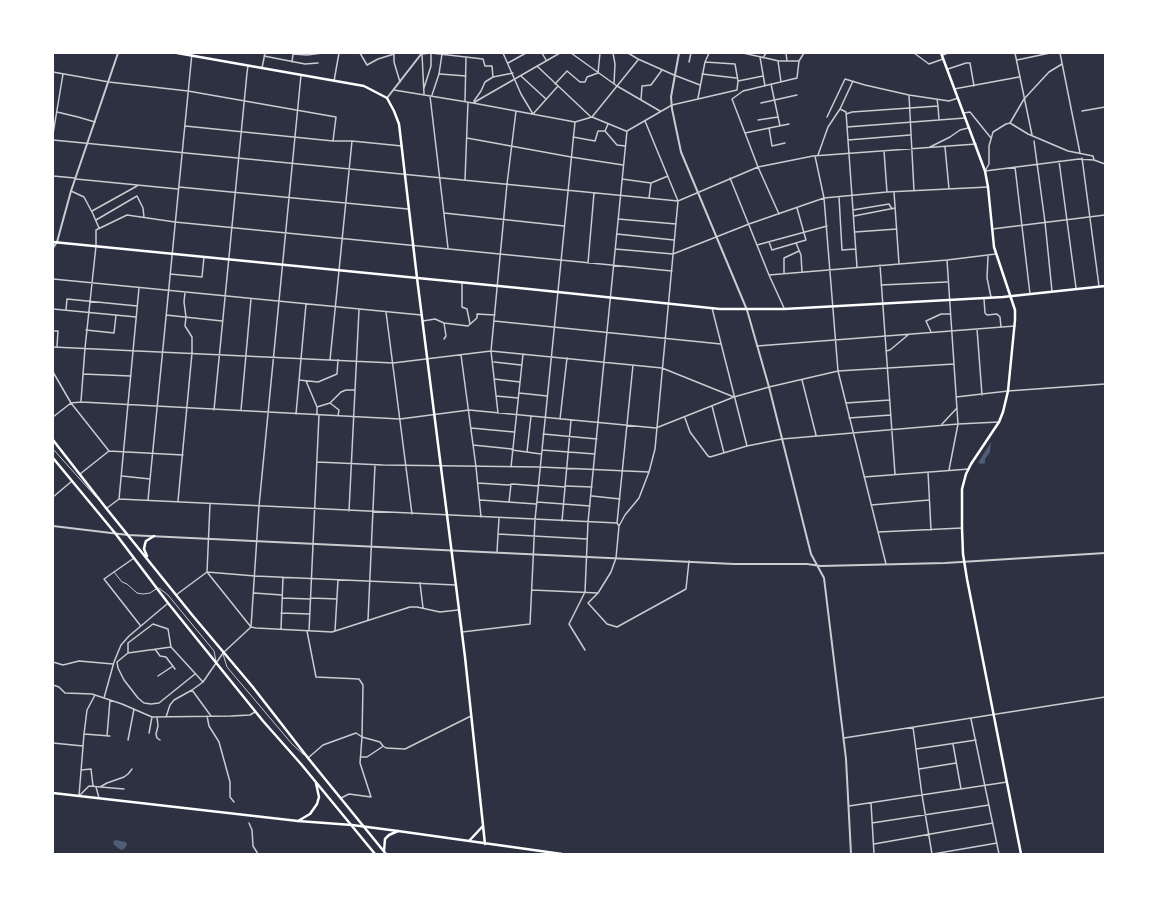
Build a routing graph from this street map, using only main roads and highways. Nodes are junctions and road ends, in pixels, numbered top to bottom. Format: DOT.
graph roads {
  1 [pos="177,53"];
  2 [pos="191,54"];
  3 [pos="942,54"];
  4 [pos="53,242"];
  5 [pos="417,278"];
  6 [pos="1105,286"];
  7 [pos="1011,296"];
  8 [pos="53,440"];
  9 [pos="54,459"];
  10 [pos="154,536"];
  11 [pos="147,558"];
  12 [pos="316,783"];
  13 [pos="53,793"];
  14 [pos="298,821"];
  15 [pos="352,825"];
  16 [pos="364,826"];
  17 [pos="483,827"];
  18 [pos="398,830"];
  19 [pos="469,841"];
  20 [pos="485,844"];
  21 [pos="385,853"];
  22 [pos="375,854"];
  23 [pos="562,854"];
  24 [pos="1021,854"];
  1 -- 2 [label="main road"];
  2 -- 5 [label="main road"];
  3 -- 7 [label="main road"];
  4 -- 5 [label="main road"];
  5 -- 7 [label="main road"];
  5 -- 17 [label="main road"];
  6 -- 7 [label="main road"];
  7 -- 24 [label="main road"];
  8 -- 11 [label="main road"];
  9 -- 12 [label="main road"];
  10 -- 11 [label="main road"];
  11 -- 16 [label="main road"];
  12 -- 14 [label="main road"];
  12 -- 15 [label="main road"];
  13 -- 14 [label="main road"];
  14 -- 15 [label="main road"];
  15 -- 16 [label="main road"];
  15 -- 22 [label="main road"];
  16 -- 18 [label="main road"];
  16 -- 21 [label="main road"];
  17 -- 19 [label="main road"];
  17 -- 20 [label="main road"];
  18 -- 19 [label="main road"];
  18 -- 21 [label="main road"];
  19 -- 20 [label="main road"];
  20 -- 23 [label="main road"];
}
